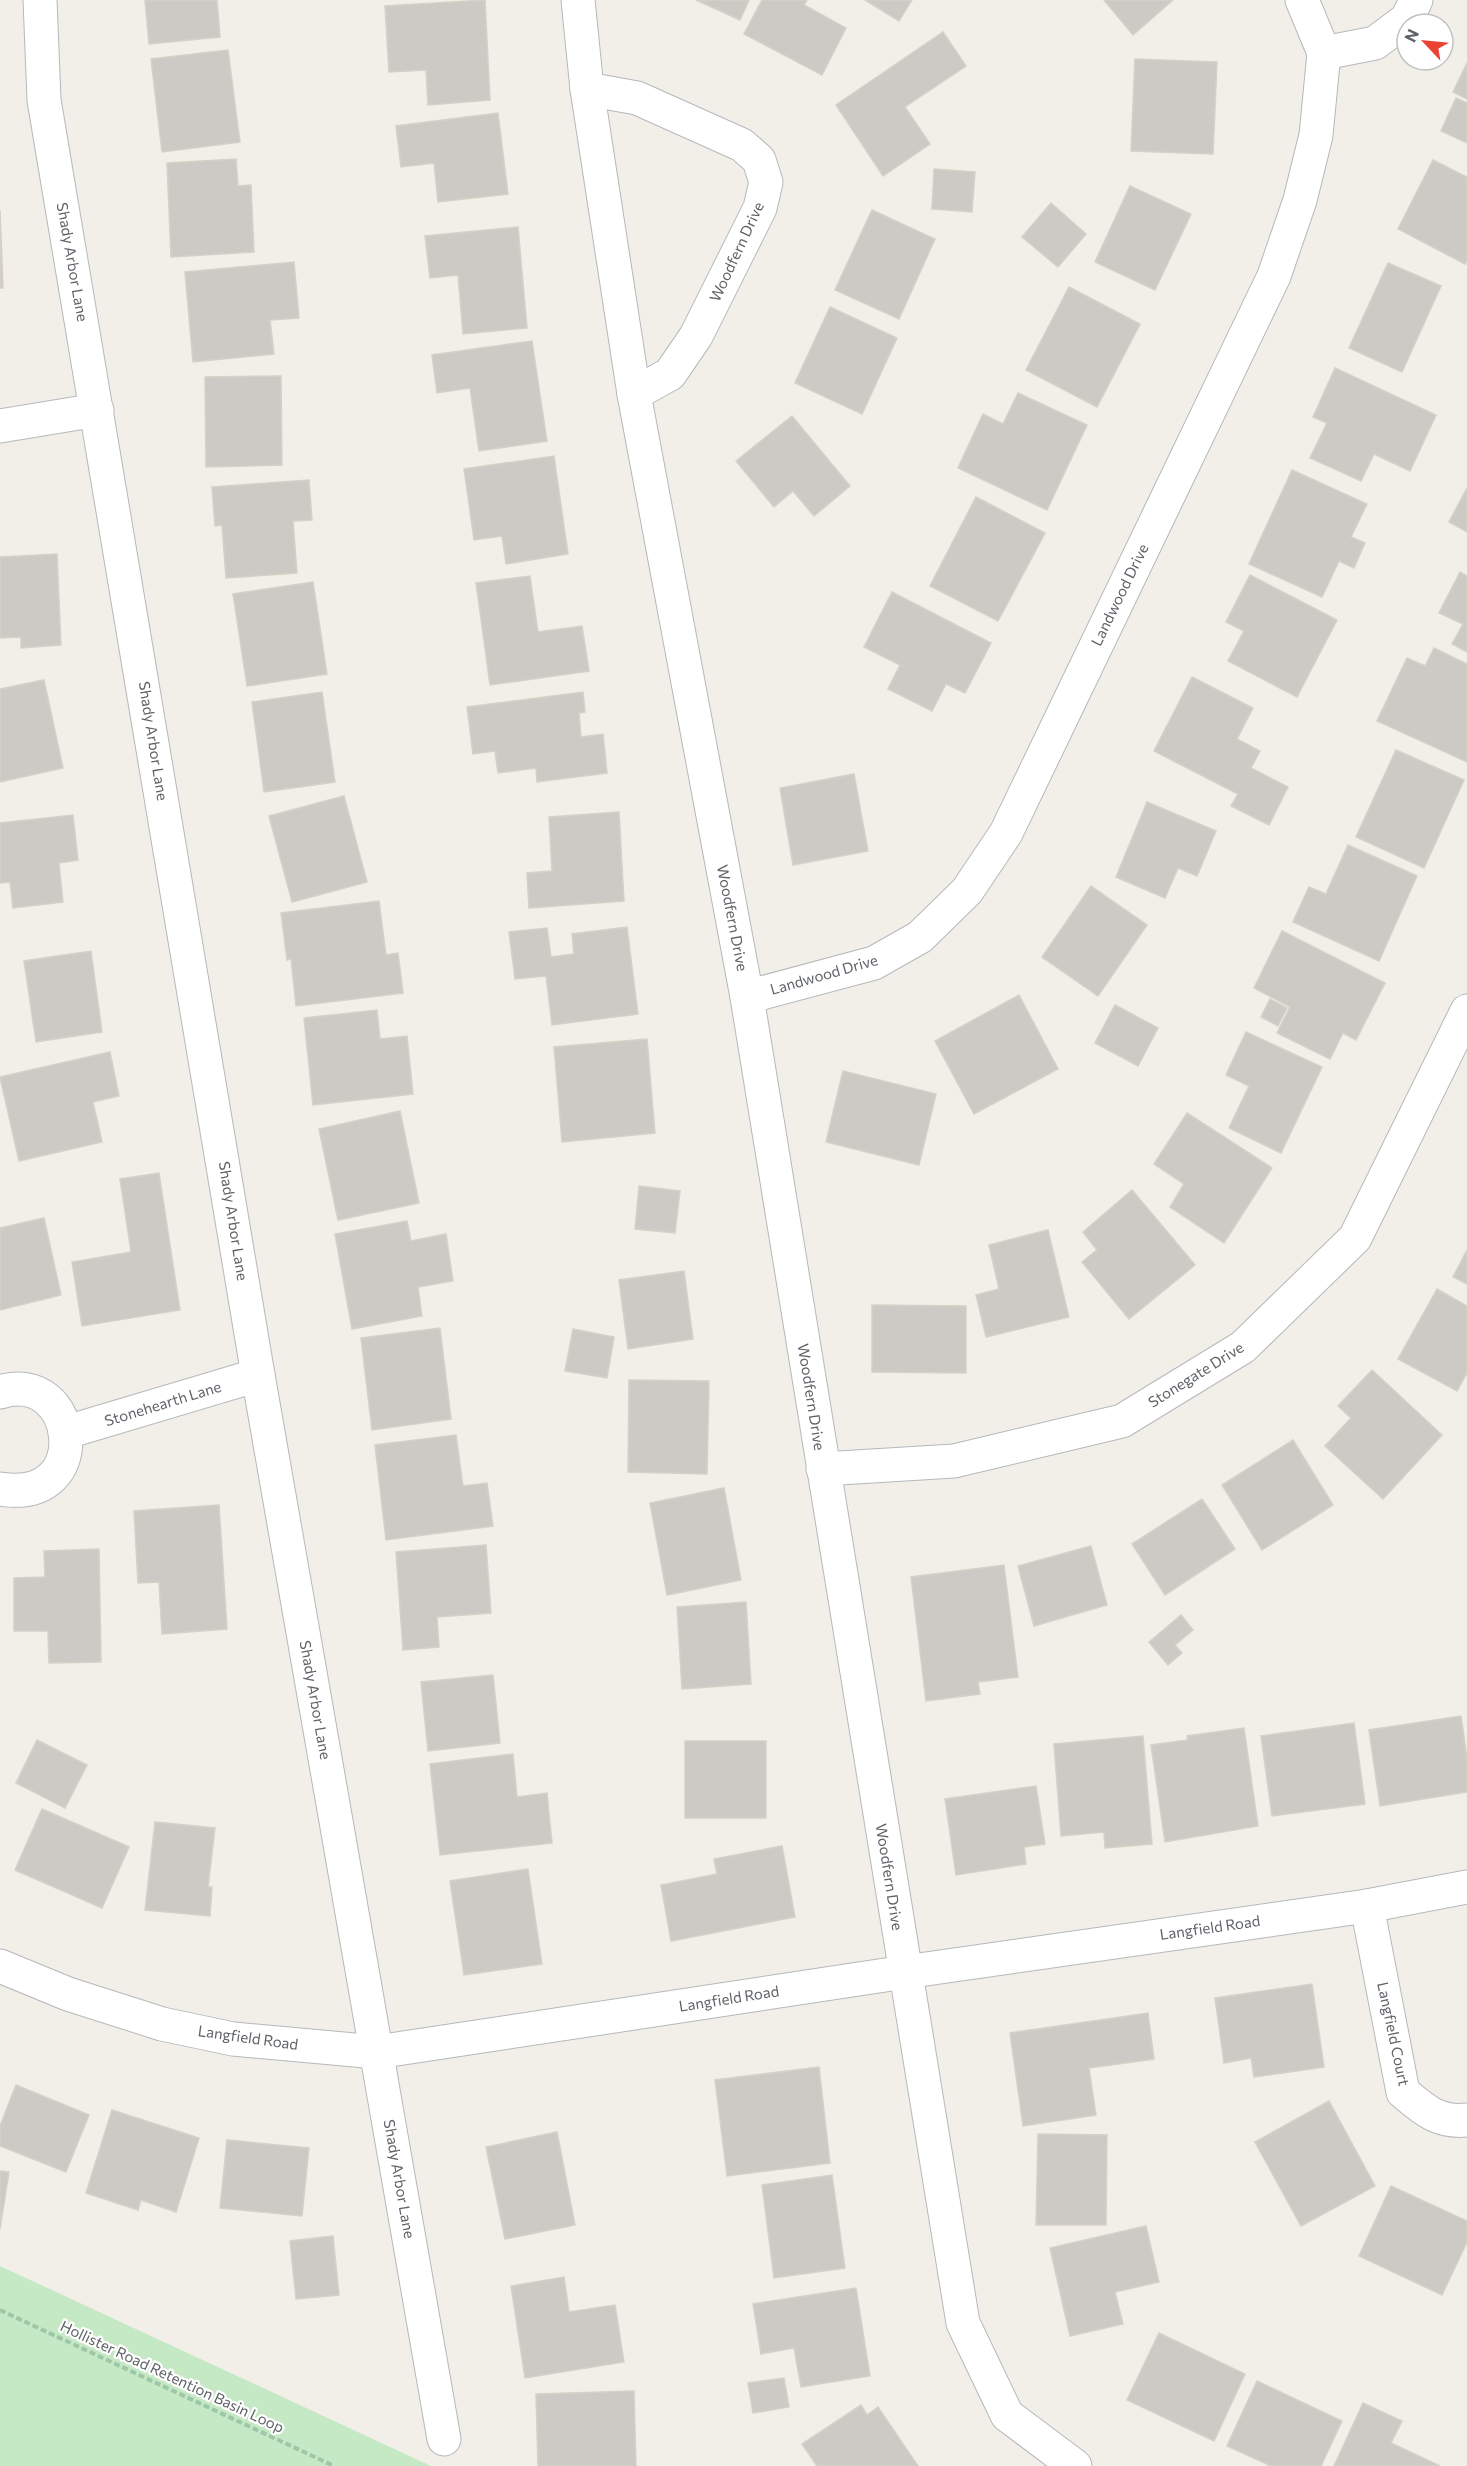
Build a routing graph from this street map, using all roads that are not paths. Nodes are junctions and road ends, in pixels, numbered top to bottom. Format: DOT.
graph roads {
  1 [pos="40,0"];
  2 [pos="578,0"];
  3 [pos="1302,0"];
  4 [pos="1416,0"];
  5 [pos="1324,53"];
  6 [pos="587,89"];
  7 [pos="634,394"];
  8 [pos="97,410"];
  9 [pos="0,426"];
  10 [pos="747,997"];
  11 [pos="1467,1011"];
  12 [pos="258,1375"];
  13 [pos="0,1392"];
  14 [pos="67,1432"];
  15 [pos="823,1469"];
  16 [pos="0,1489"];
  17 [pos="1467,1887"];
  18 [pos="1367,1906"];
  19 [pos="0,1966"];
  20 [pos="905,1972"];
  21 [pos="377,2052"];
  22 [pos="1467,2120"];
  23 [pos="444,2439"];
  24 [pos="1075,2466"];
  1 -- 8 [label="street, Shady Arbor Lane"];
  2 -- 6 [label="street, Woodfern Drive"];
  3 -- 5 [label="street, Landwood Drive"];
  4 -- 5 [label="street"];
  5 -- 10 [label="street, Landwood Drive"];
  6 -- 7 [label="street, Woodfern Drive"];
  6 -- 7 [label="street, Woodfern Drive"];
  7 -- 10 [label="street, Woodfern Drive"];
  8 -- 9 [label="street"];
  8 -- 12 [label="street, Shady Arbor Lane"];
  10 -- 15 [label="street, Woodfern Drive"];
  11 -- 15 [label="street, Stonegate Drive"];
  12 -- 14 [label="street, Stonehearth Lane"];
  12 -- 21 [label="street, Shady Arbor Lane"];
  13 -- 14 [label="street"];
  14 -- 16 [label="street"];
  15 -- 20 [label="street, Woodfern Drive"];
  17 -- 18 [label="street, Langfield Road"];
  18 -- 20 [label="street, Langfield Road"];
  18 -- 22 [label="street, Langfield Court"];
  19 -- 21 [label="street, Langfield Road"];
  20 -- 21 [label="street, Langfield Road"];
  20 -- 24 [label="street, Woodfern Drive"];
  21 -- 23 [label="street, Shady Arbor Lane"];
}
